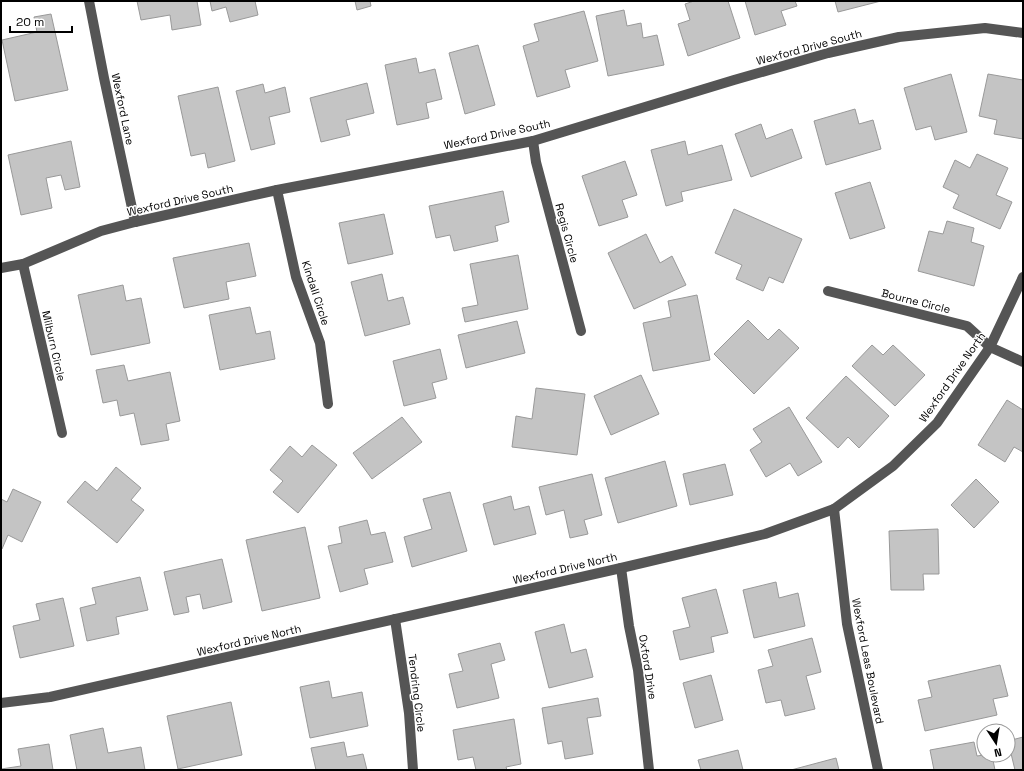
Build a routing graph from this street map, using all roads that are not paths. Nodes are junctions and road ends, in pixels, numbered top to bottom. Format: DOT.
graph roads {
  1 [pos="89,1"];
  2 [pos="1023,33"];
  3 [pos="533,141"];
  4 [pos="277,190"];
  5 [pos="135,222"];
  6 [pos="23,264"];
  7 [pos="1,268"];
  8 [pos="1023,277"];
  9 [pos="828,291"];
  10 [pos="581,331"];
  11 [pos="990,347"];
  12 [pos="1023,362"];
  13 [pos="328,404"];
  14 [pos="62,433"];
  15 [pos="834,508"];
  16 [pos="621,568"];
  17 [pos="395,619"];
  18 [pos="1,703"];
  19 [pos="413,770"];
  20 [pos="649,770"];
  21 [pos="878,770"];
  1 -- 5 [label="street, Wexford Lane"];
  2 -- 3 [label="street, Wexford Drive South"];
  3 -- 4 [label="street, Wexford Drive South"];
  3 -- 10 [label="street, Regis Circle"];
  4 -- 5 [label="street, Wexford Drive South"];
  4 -- 13 [label="street, Kindall Circle"];
  5 -- 6 [label="street, Wexford Drive South"];
  6 -- 7 [label="street, Wexford Drive South"];
  6 -- 14 [label="street, Milburn Circle"];
  8 -- 11 [label="street, Wexford Drive North"];
  9 -- 11 [label="street, Bourne Circle"];
  11 -- 12 [label="street, Bourne Circle"];
  11 -- 15 [label="street, Wexford Drive North"];
  15 -- 16 [label="street, Wexford Drive North"];
  15 -- 21 [label="street, Wexford Leas Boulevard"];
  16 -- 17 [label="street, Wexford Drive North"];
  16 -- 20 [label="street, Oxford Drive"];
  17 -- 18 [label="street, Wexford Drive North"];
  17 -- 19 [label="street, Tendring Circle"];
}
